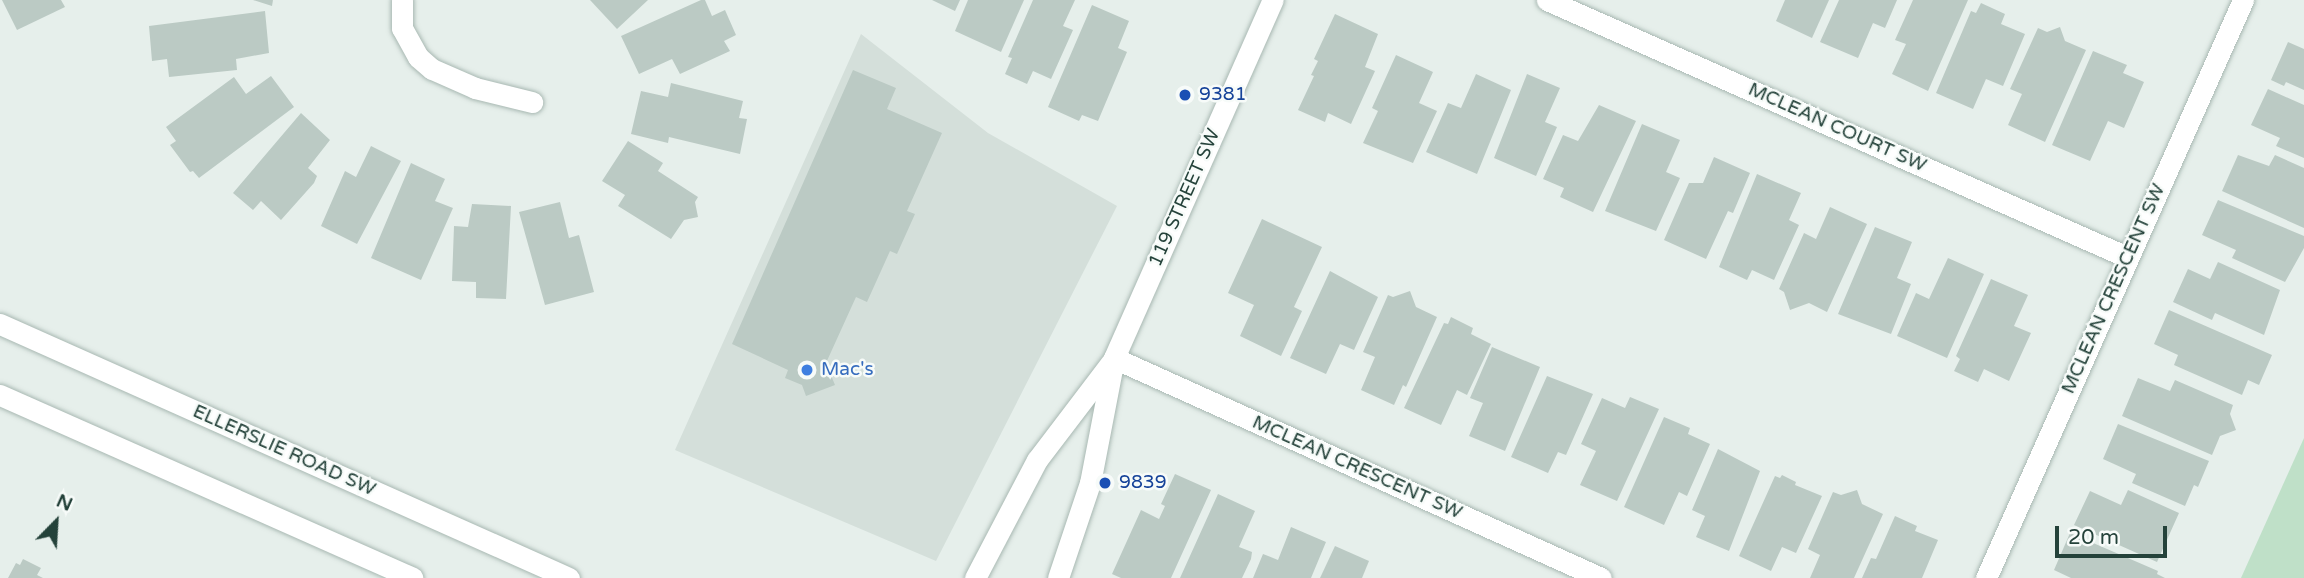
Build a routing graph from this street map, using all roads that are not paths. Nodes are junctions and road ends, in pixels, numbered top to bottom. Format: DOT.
graph roads {
  1 [pos="402,0"];
  2 [pos="1548,0"];
  3 [pos="2243,0"];
  4 [pos="1267,2"];
  5 [pos="532,102"];
  6 [pos="2127,257"];
  7 [pos="0,324"];
  8 [pos="1114,358"];
  9 [pos="0,395"];
  10 [pos="412,578"];
  11 [pos="569,578"];
  12 [pos="975,578"];
  13 [pos="1058,578"];
  14 [pos="1601,578"];
  15 [pos="1986,578"];
  1 -- 5 [label="street"];
  2 -- 6 [label="street, MCLEAN COURT SW"];
  3 -- 6 [label="street, MCLEAN CRESCENT SW"];
  4 -- 8 [label="street, 119 STREET SW"];
  6 -- 15 [label="street, MCLEAN CRESCENT SW"];
  7 -- 11 [label="street, ELLERSLIE ROAD SW"];
  8 -- 12 [label="street, 119 STREET SW"];
  8 -- 13 [label="street, 119 STREET SW"];
  8 -- 14 [label="street, MCLEAN CRESCENT SW"];
  9 -- 10 [label="street"];
}
